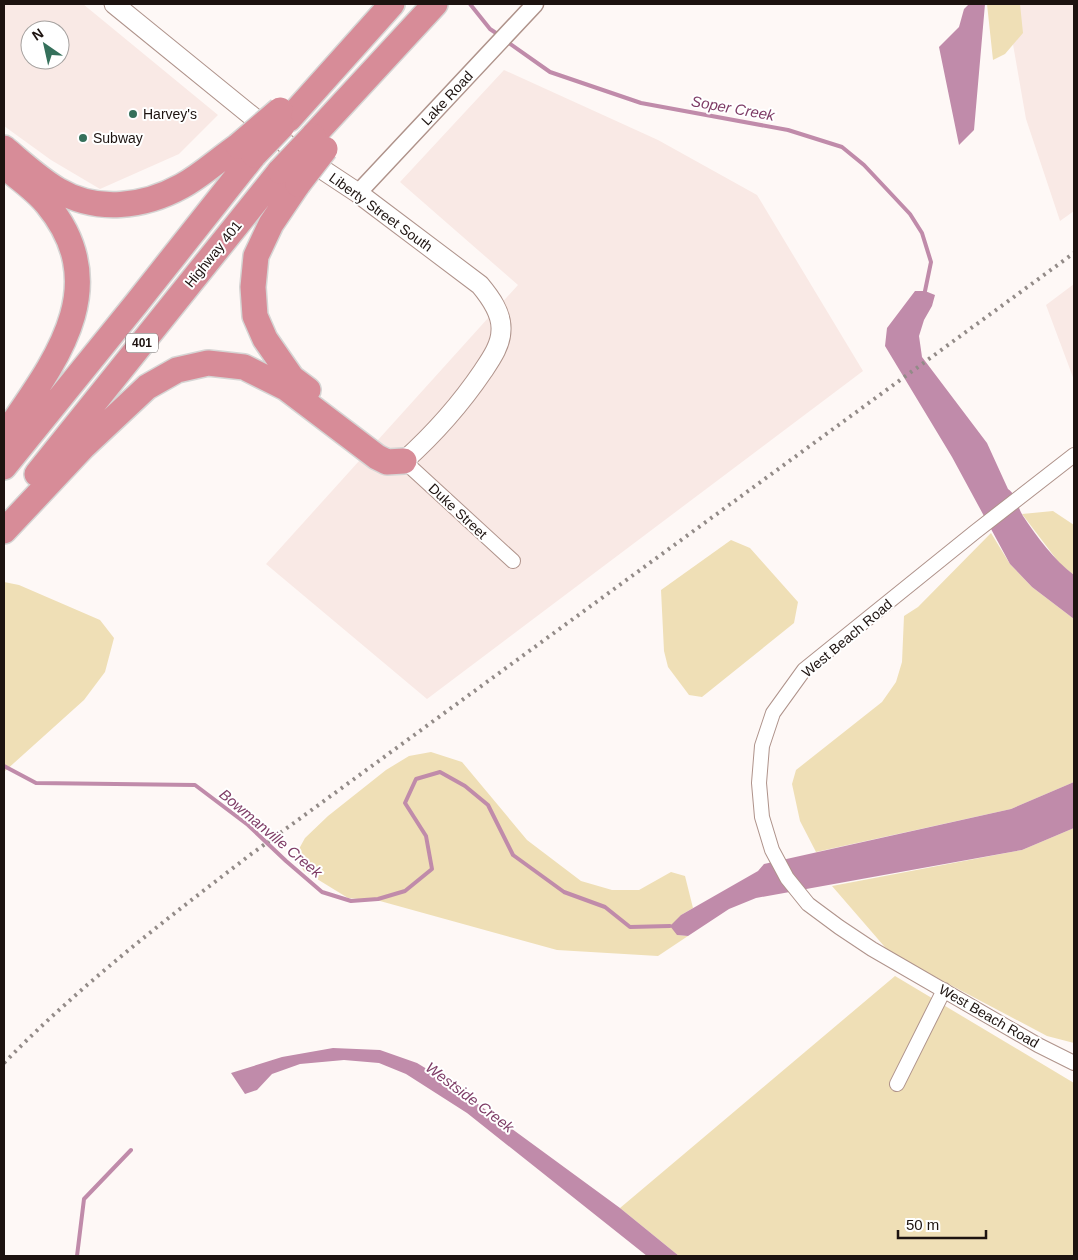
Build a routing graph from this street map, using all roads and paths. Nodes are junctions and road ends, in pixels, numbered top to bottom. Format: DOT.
graph roads {
  1 [pos="114,4"];
  2 [pos="380,4"];
  3 [pos="392,4"];
  4 [pos="430,8"];
  5 [pos="530,9"];
  6 [pos="284,114"];
  7 [pos="4,148"];
  8 [pos="246,150"];
  9 [pos="4,166"];
  10 [pos="289,177"];
  11 [pos="358,193"];
  12 [pos="4,436"];
  13 [pos="1074,455"];
  14 [pos="404,461"];
  15 [pos="4,467"];
  16 [pos="4,515"];
  17 [pos="4,532"];
  18 [pos="512,561"];
  19 [pos="944,990"];
  20 [pos="1074,1063"];
  21 [pos="897,1084"];
  1 -- 11 [label="main road, Liberty Street South"];
  2 -- 6 [label="highway"];
  3 -- 6 [label="highway"];
  4 -- 10 [label="highway, bridge"];
  5 -- 11 [label="street, Lake Road"];
  6 -- 8 [label="highway, bridge"];
  7 -- 8 [label="highway"];
  8 -- 15 [label="highway, Highway 401 / 401"];
  9 -- 12 [label="highway"];
  10 -- 14 [label="highway"];
  10 -- 16 [label="highway, Highway 401 / 401"];
  11 -- 14 [label="main road, Liberty Street South"];
  13 -- 19 [label="street, West Beach Road"];
  14 -- 17 [label="highway"];
  14 -- 18 [label="street, Duke Street"];
  19 -- 20 [label="street, West Beach Road"];
  19 -- 21 [label="street"];
}
